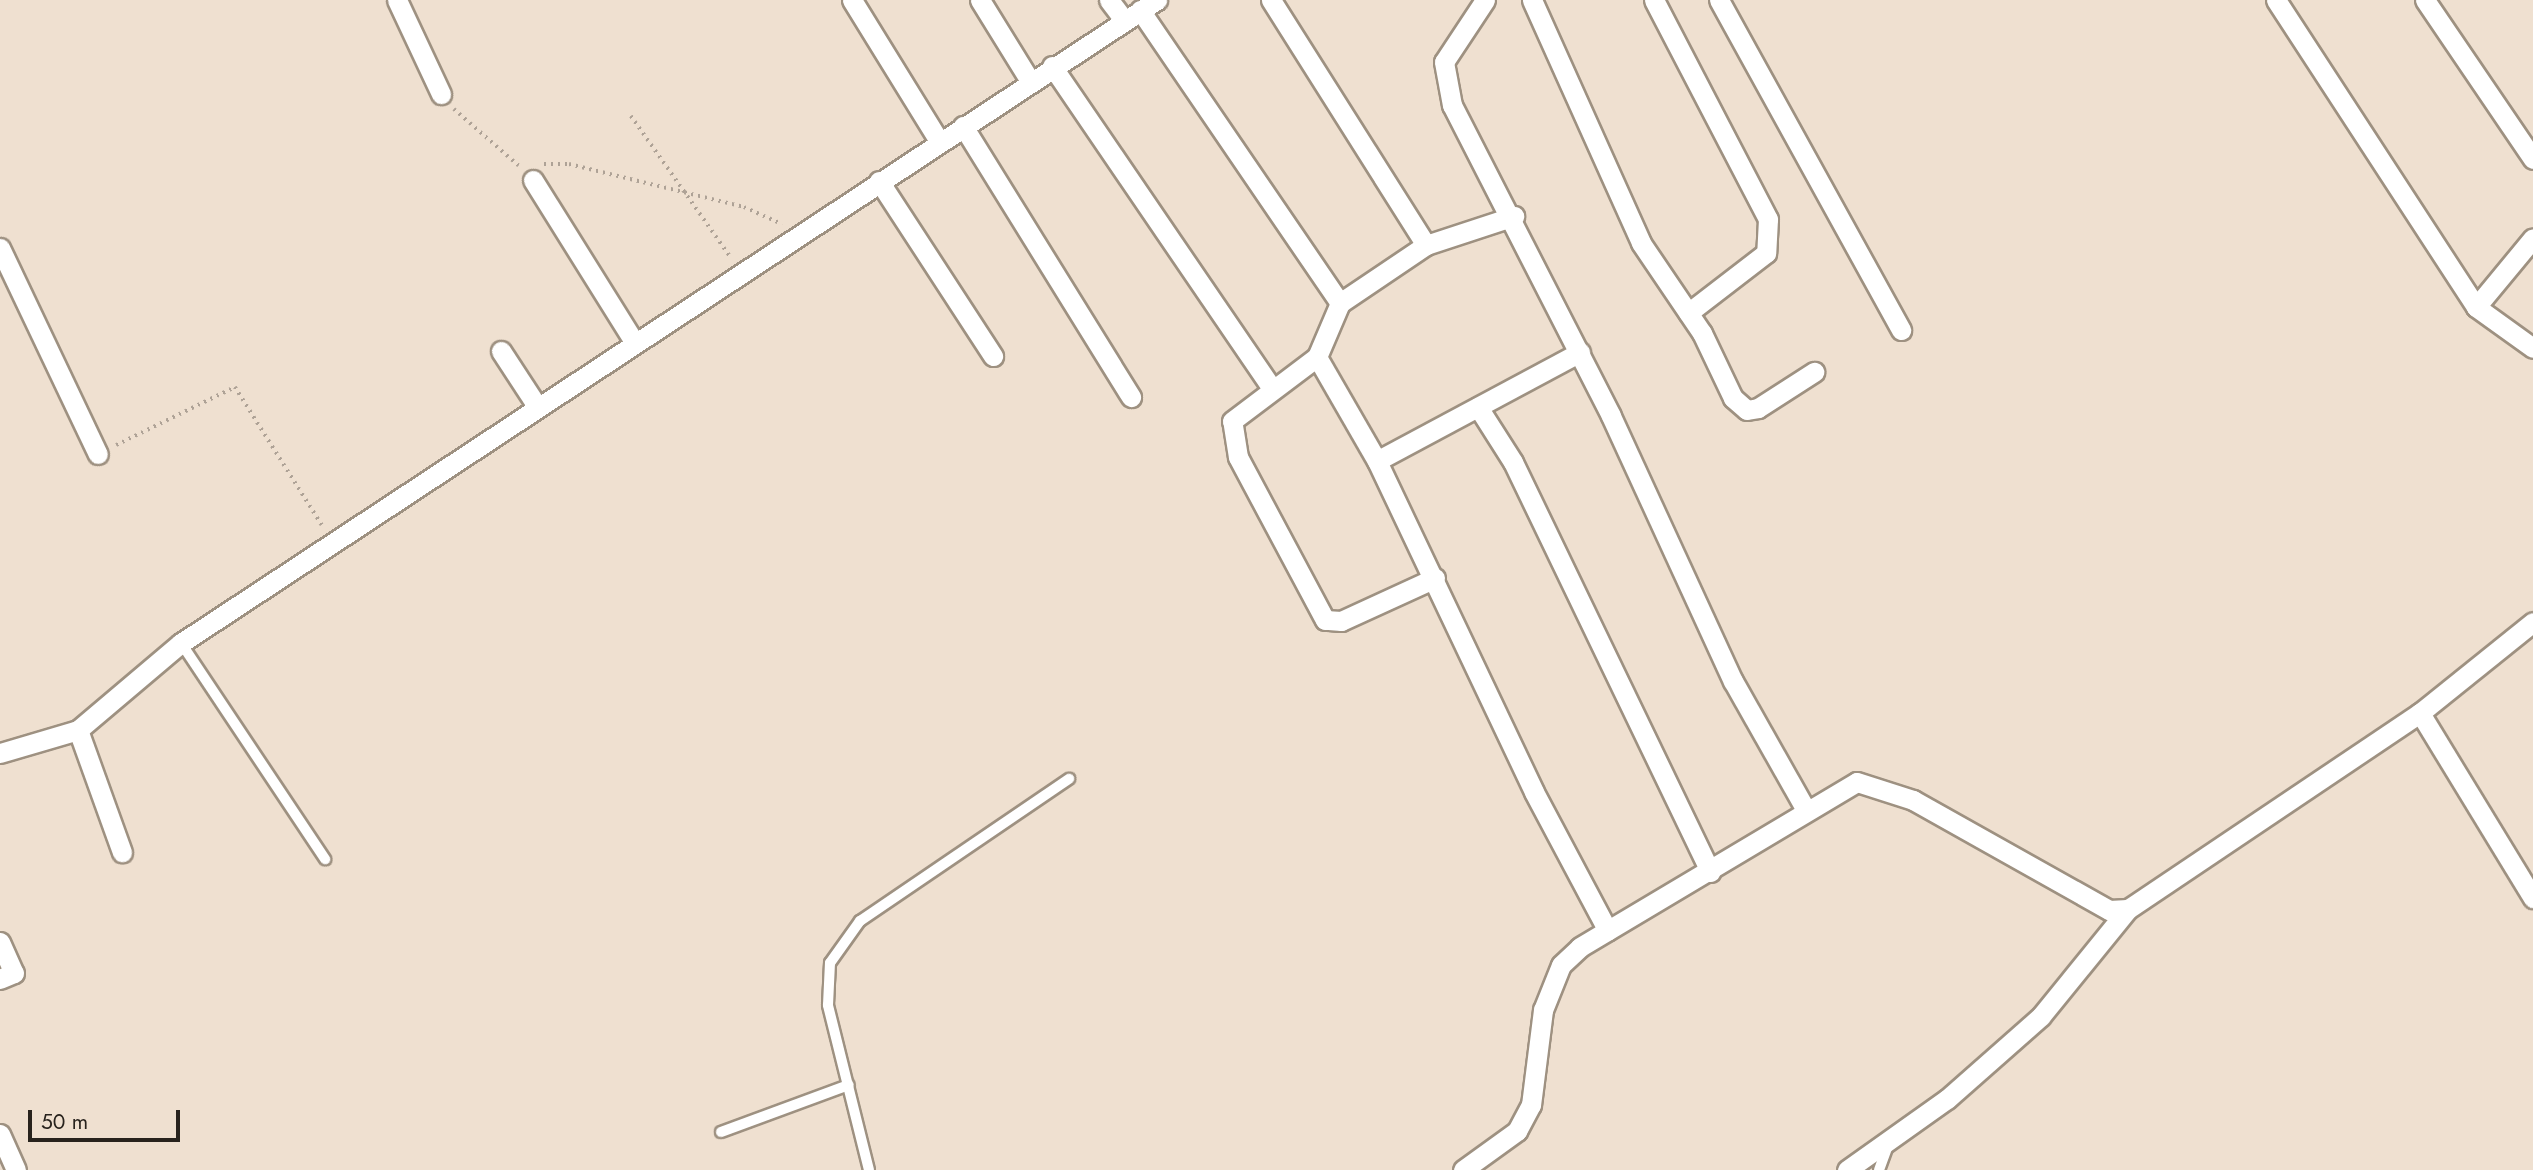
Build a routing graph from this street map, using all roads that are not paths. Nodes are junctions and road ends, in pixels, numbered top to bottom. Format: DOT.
graph roads {
  1 [pos="397,0"];
  2 [pos="852,0"];
  3 [pos="980,0"];
  4 [pos="1109,0"];
  5 [pos="1271,0"];
  6 [pos="1485,0"];
  7 [pos="1532,0"];
  8 [pos="1654,0"];
  9 [pos="1719,0"];
  10 [pos="2276,0"];
  11 [pos="2425,0"];
  12 [pos="1140,10"];
  13 [pos="1052,66"];
  14 [pos="1030,81"];
  15 [pos="441,94"];
  16 [pos="962,126"];
  17 [pos="938,139"];
  18 [pos="2533,159"];
  19 [pos="530,177"];
  20 [pos="879,181"];
  21 [pos="1514,216"];
  22 [pos="2533,238"];
  23 [pos="1426,245"];
  24 [pos="0,248"];
  25 [pos="1340,303"];
  26 [pos="2476,307"];
  27 [pos="1688,313"];
  28 [pos="1901,330"];
  29 [pos="634,340"];
  30 [pos="2533,348"];
  31 [pos="500,351"];
  32 [pos="1580,352"];
  33 [pos="993,356"];
  34 [pos="1317,357"];
  35 [pos="1814,372"];
  36 [pos="1272,388"];
  37 [pos="1131,397"];
  38 [pos="537,406"];
  39 [pos="1478,407"];
  40 [pos="99,454"];
  41 [pos="1377,461"];
  42 [pos="1435,578"];
  43 [pos="2533,622"];
  44 [pos="181,643"];
  45 [pos="2420,713"];
  46 [pos="78,730"];
  47 [pos="0,753"];
  48 [pos="1069,779"];
  49 [pos="1806,810"];
  50 [pos="122,852"];
  51 [pos="326,859"];
  52 [pos="1710,872"];
  53 [pos="2533,898"];
  54 [pos="2128,909"];
  55 [pos="1608,931"];
  56 [pos="0,942"];
  57 [pos="0,979"];
  58 [pos="849,1085"];
  59 [pos="721,1132"];
  60 [pos="0,1133"];
  61 [pos="1890,1139"];
  62 [pos="16,1170"];
  63 [pos="869,1170"];
  64 [pos="1463,1170"];
  65 [pos="1847,1170"];
  66 [pos="1879,1170"];
  1 -- 15 [label="street"];
  2 -- 17 [label="street"];
  3 -- 14 [label="street"];
  4 -- 12 [label="street"];
  5 -- 23 [label="street"];
  6 -- 21 [label="street"];
  7 -- 27 [label="street"];
  8 -- 27 [label="street"];
  9 -- 28 [label="street"];
  10 -- 26 [label="street"];
  11 -- 18 [label="street"];
  12 -- 13 [label="street"];
  12 -- 25 [label="street"];
  13 -- 14 [label="street"];
  13 -- 36 [label="street"];
  14 -- 16 [label="street"];
  16 -- 17 [label="street"];
  16 -- 37 [label="street"];
  17 -- 20 [label="street"];
  19 -- 29 [label="street"];
  20 -- 29 [label="street"];
  20 -- 33 [label="street"];
  21 -- 23 [label="street"];
  21 -- 32 [label="street"];
  22 -- 26 [label="street"];
  23 -- 25 [label="street"];
  24 -- 40 [label="street"];
  25 -- 34 [label="street"];
  26 -- 30 [label="street"];
  27 -- 35 [label="street"];
  29 -- 38 [label="street"];
  31 -- 38 [label="street"];
  32 -- 39 [label="street"];
  32 -- 49 [label="street"];
  34 -- 36 [label="street"];
  34 -- 41 [label="street"];
  36 -- 42 [label="street"];
  38 -- 44 [label="street"];
  39 -- 41 [label="street"];
  39 -- 52 [label="street"];
  41 -- 42 [label="street"];
  42 -- 55 [label="street"];
  43 -- 45 [label="street"];
  44 -- 46 [label="street"];
  44 -- 51 [label="lane"];
  45 -- 53 [label="street"];
  45 -- 54 [label="street"];
  46 -- 47 [label="street"];
  46 -- 50 [label="street"];
  48 -- 58 [label="lane"];
  49 -- 52 [label="street"];
  49 -- 54 [label="street"];
  52 -- 55 [label="street"];
  54 -- 61 [label="street"];
  55 -- 64 [label="street"];
  56 -- 57 [label="street"];
  58 -- 59 [label="lane"];
  58 -- 63 [label="lane"];
  60 -- 62 [label="street"];
  61 -- 65 [label="street"];
  61 -- 66 [label="lane"];
}
